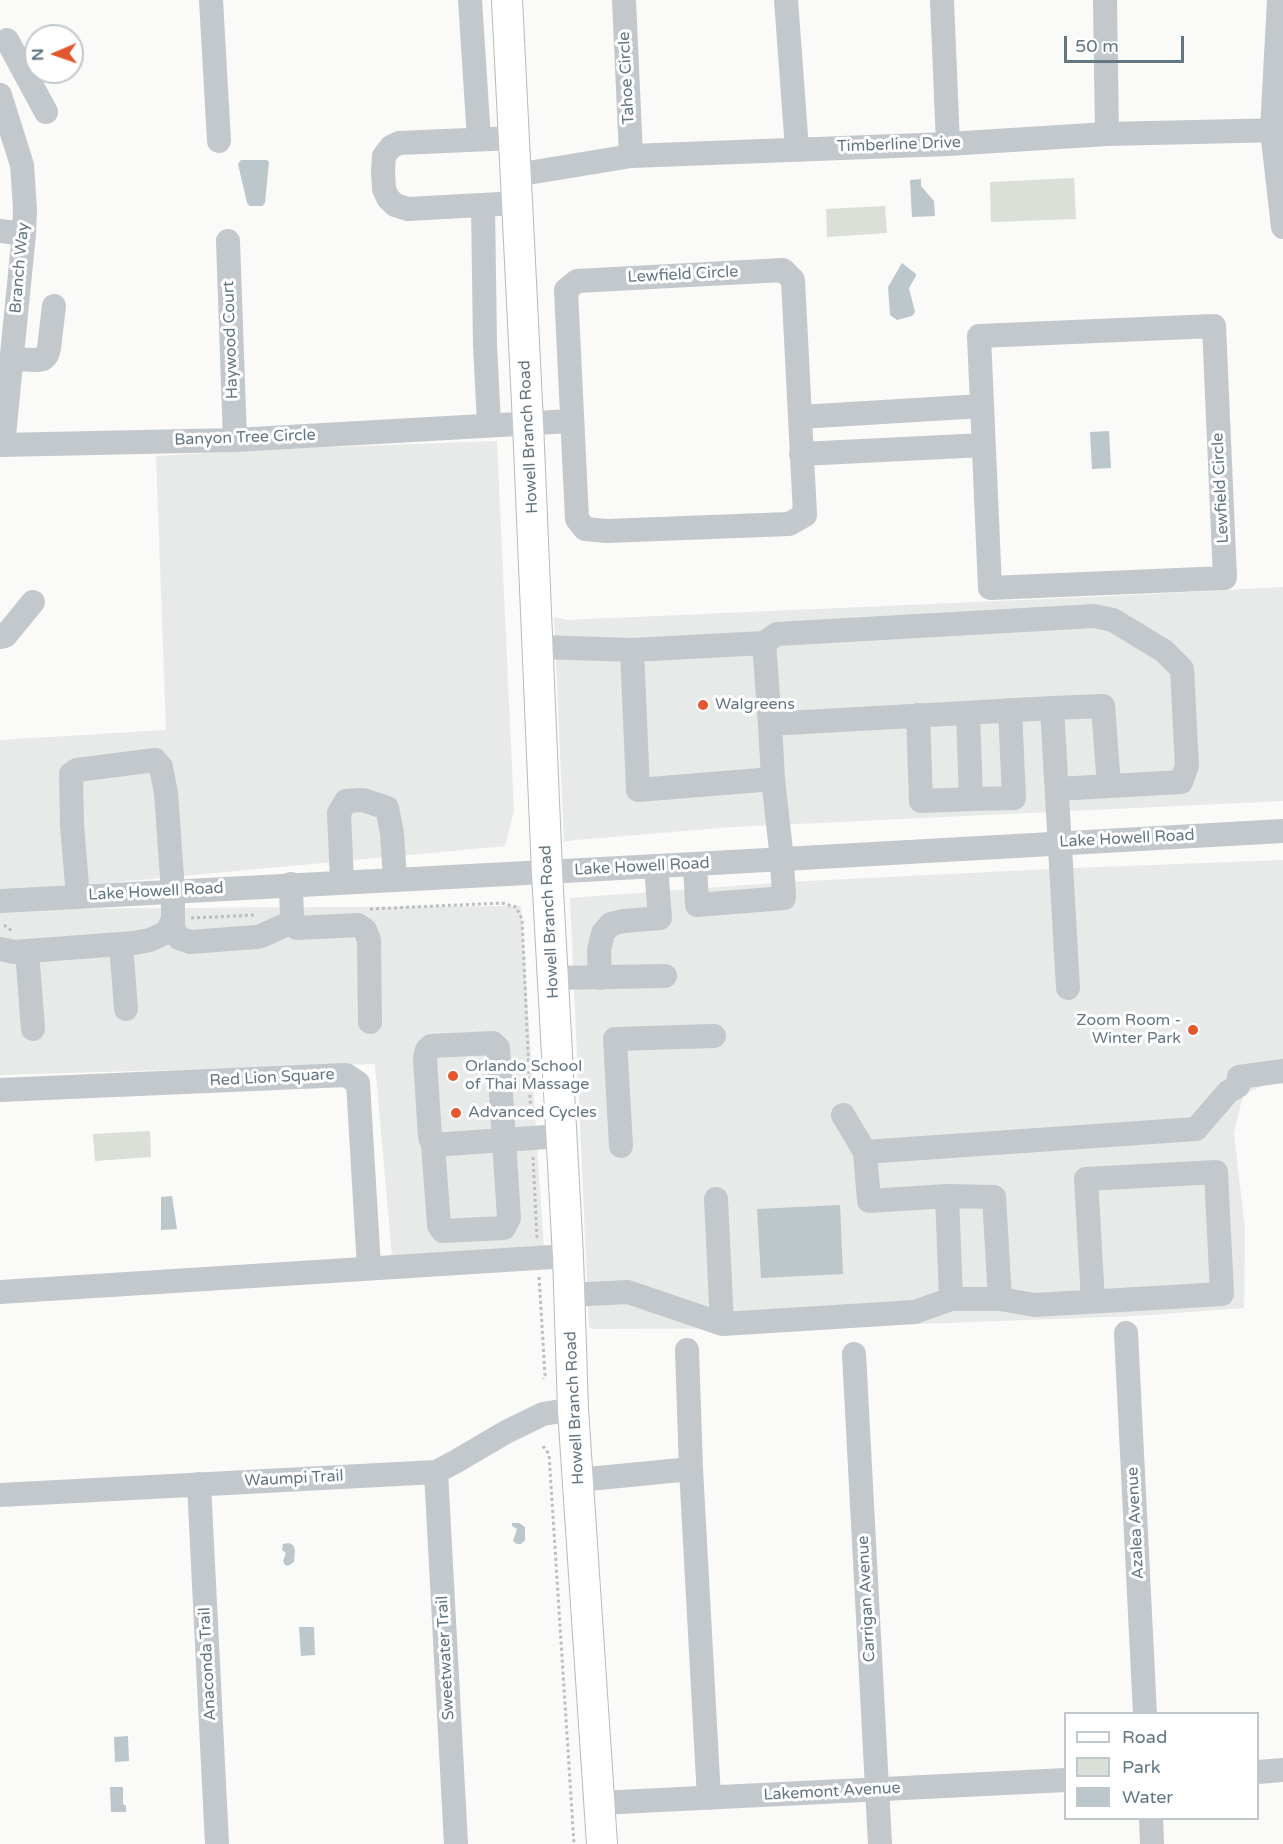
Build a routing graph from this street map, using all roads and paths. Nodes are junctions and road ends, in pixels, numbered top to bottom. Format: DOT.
graph roads {
  1 [pos="211,0"];
  2 [pos="470,0"];
  3 [pos="507,0"];
  4 [pos="624,0"];
  5 [pos="786,0"];
  6 [pos="942,0"];
  7 [pos="1105,0"];
  8 [pos="1279,0"];
  9 [pos="7,40"];
  10 [pos="24,69"];
  11 [pos="24,79"];
  12 [pos="32,84"];
  13 [pos="0,94"];
  14 [pos="46,112"];
  15 [pos="1277,131"];
  16 [pos="1107,134"];
  17 [pos="514,138"];
  18 [pos="479,139"];
  19 [pos="219,141"];
  20 [pos="948,144"];
  21 [pos="797,149"];
  22 [pos="631,156"];
  23 [pos="517,189"];
  24 [pos="483,205"];
  25 [pos="1283,227"];
  26 [pos="0,231"];
  27 [pos="24,234"];
  28 [pos="228,241"];
  29 [pos="54,306"];
  30 [pos="11,359"];
  31 [pos="982,406"];
  32 [pos="800,417"];
  33 [pos="571,421"];
  34 [pos="528,423"];
  35 [pos="489,425"];
  36 [pos="235,440"];
  37 [pos="984,444"];
  38 [pos="2,445"];
  39 [pos="801,454"];
  40 [pos="33,602"];
  41 [pos="0,637"];
  42 [pos="764,643"];
  43 [pos="538,647"];
  44 [pos="632,650"];
  45 [pos="1052,708"];
  46 [pos="1010,710"];
  47 [pos="968,713"];
  48 [pos="918,715"];
  49 [pos="771,724"];
  50 [pos="773,779"];
  51 [pos="1109,786"];
  52 [pos="1057,789"];
  53 [pos="971,799"];
  54 [pos="1283,831"];
  55 [pos="1060,843"];
  56 [pos="782,859"];
  57 [pos="695,864"];
  58 [pos="656,866"];
  59 [pos="172,870"];
  60 [pos="547,872"];
  61 [pos="77,877"];
  62 [pos="394,879"];
  63 [pos="342,882"];
  64 [pos="291,884"];
  65 [pos="0,901"];
  66 [pos="516,907"];
  67 [pos="361,910"];
  68 [pos="265,915"];
  69 [pos="179,919"];
  70 [pos="292,922"];
  71 [pos="121,944"];
  72 [pos="0,949"];
  73 [pos="27,951"];
  74 [pos="665,976"];
  75 [pos="553,978"];
  76 [pos="600,978"];
  77 [pos="1068,988"];
  78 [pos="126,1009"];
  79 [pos="370,1022"];
  80 [pos="33,1029"];
  81 [pos="714,1036"];
  82 [pos="1283,1071"];
  83 [pos="0,1090"];
  84 [pos="843,1115"];
  85 [pos="561,1136"];
  86 [pos="502,1140"];
  87 [pos="433,1145"];
  88 [pos="621,1146"];
  89 [pos="865,1152"];
  90 [pos="947,1196"];
  91 [pos="716,1199"];
  92 [pos="568,1256"];
  93 [pos="369,1267"];
  94 [pos="0,1292"];
  95 [pos="569,1295"];
  96 [pos="951,1299"];
  97 [pos="1000,1299"];
  98 [pos="1093,1301"];
  99 [pos="722,1324"];
  100 [pos="1126,1333"];
  101 [pos="687,1350"];
  102 [pos="854,1354"];
  103 [pos="573,1409"];
  104 [pos="543,1446"];
  105 [pos="691,1469"];
  106 [pos="436,1472"];
  107 [pos="578,1480"];
  108 [pos="199,1484"];
  109 [pos="0,1495"];
  110 [pos="1146,1712"];
  111 [pos="1283,1770"];
  112 [pos="1259,1772"];
  113 [pos="1064,1780"];
  114 [pos="878,1789"];
  115 [pos="709,1798"];
  116 [pos="599,1803"];
  117 [pos="1151,1820"];
  118 [pos="217,1844"];
  119 [pos="456,1844"];
  120 [pos="574,1844"];
  121 [pos="602,1844"];
  122 [pos="880,1844"];
  123 [pos="1152,1844"];
  1 -- 19 [label="street"];
  2 -- 18 [label="street"];
  3 -- 17 [label="main road, Howell Branch Road"];
  4 -- 22 [label="street, Tahoe Circle"];
  5 -- 21 [label="street"];
  6 -- 20 [label="street"];
  7 -- 16 [label="street"];
  8 -- 15 [label="street"];
  9 -- 10 [label="street"];
  11 -- 13 [label="street"];
  12 -- 14 [label="street"];
  13 -- 27 [label="street, Branch Way"];
  15 -- 16 [label="street, Timberline Drive"];
  15 -- 25 [label="street"];
  16 -- 20 [label="street, Timberline Drive"];
  17 -- 18 [label="street"];
  17 -- 23 [label="main road, Howell Branch Road"];
  18 -- 24 [label="street, Timberline Drive"];
  20 -- 21 [label="street, Timberline Drive"];
  21 -- 22 [label="street, Timberline Drive"];
  22 -- 23 [label="street, Timberline Drive"];
  23 -- 24 [label="street, Timberline Drive"];
  23 -- 34 [label="main road, Howell Branch Road"];
  24 -- 35 [label="street"];
  26 -- 27 [label="street"];
  27 -- 30 [label="street, Branch Way"];
  28 -- 36 [label="street, Haywood Court"];
  29 -- 30 [label="street"];
  30 -- 38 [label="street, Branch Way"];
  31 -- 32 [label="street"];
  31 -- 37 [label="street, Lewfield Circle"];
  31 -- 37 [label="street, Lewfield Circle"];
  32 -- 33 [label="street, Lewfield Circle"];
  32 -- 39 [label="street, Lewfield Circle"];
  33 -- 34 [label="street"];
  33 -- 39 [label="street, Lewfield Circle"];
  34 -- 35 [label="street, Banyon Tree Circle"];
  34 -- 43 [label="main road, Howell Branch Road"];
  35 -- 36 [label="street, Banyon Tree Circle"];
  36 -- 38 [label="street, Banyon Tree Circle"];
  37 -- 39 [label="street"];
  40 -- 41 [label="street"];
  42 -- 44 [label="street"];
  42 -- 49 [label="street"];
  42 -- 51 [label="street"];
  43 -- 44 [label="street"];
  43 -- 60 [label="main road, Howell Branch Road"];
  44 -- 50 [label="street"];
  45 -- 46 [label="street"];
  45 -- 51 [label="street"];
  45 -- 52 [label="street"];
  46 -- 47 [label="street"];
  46 -- 53 [label="street"];
  47 -- 48 [label="street"];
  47 -- 53 [label="street"];
  48 -- 49 [label="street"];
  48 -- 53 [label="street"];
  49 -- 50 [label="street"];
  50 -- 56 [label="street"];
  51 -- 52 [label="street"];
  52 -- 55 [label="street"];
  54 -- 55 [label="street, Lake Howell Road"];
  55 -- 56 [label="street, Lake Howell Road"];
  55 -- 77 [label="street"];
  56 -- 57 [label="street, Lake Howell Road"];
  56 -- 57 [label="street"];
  57 -- 58 [label="street, Lake Howell Road"];
  58 -- 60 [label="street, Lake Howell Road"];
  58 -- 76 [label="street"];
  59 -- 61 [label="street, Lake Howell Road"];
  59 -- 61 [label="street"];
  59 -- 64 [label="street, Lake Howell Road"];
  59 -- 69 [label="street"];
  60 -- 62 [label="street, Lake Howell Road"];
  60 -- 75 [label="main road, Howell Branch Road"];
  61 -- 65 [label="street, Lake Howell Road"];
  62 -- 63 [label="street, Lake Howell Road"];
  62 -- 63 [label="street"];
  63 -- 64 [label="street, Lake Howell Road"];
  64 -- 70 [label="street"];
  66 -- 67 [label="path"];
  68 -- 69 [label="path"];
  69 -- 70 [label="street"];
  69 -- 71 [label="street"];
  70 -- 79 [label="street"];
  71 -- 73 [label="street"];
  71 -- 78 [label="street"];
  72 -- 73 [label="street"];
  73 -- 80 [label="street"];
  74 -- 76 [label="street"];
  75 -- 76 [label="street"];
  75 -- 85 [label="main road, Howell Branch Road"];
  81 -- 88 [label="street"];
  82 -- 89 [label="street"];
  83 -- 93 [label="street, Red Lion Square"];
  84 -- 89 [label="street"];
  85 -- 86 [label="street"];
  85 -- 92 [label="main road, Howell Branch Road"];
  86 -- 87 [label="street"];
  86 -- 87 [label="street"];
  86 -- 87 [label="street"];
  89 -- 90 [label="street"];
  90 -- 96 [label="street"];
  90 -- 97 [label="street"];
  91 -- 99 [label="street"];
  92 -- 93 [label="street"];
  92 -- 95 [label="main road, Howell Branch Road"];
  93 -- 94 [label="street"];
  95 -- 99 [label="street"];
  95 -- 103 [label="main road, Howell Branch Road"];
  96 -- 97 [label="street"];
  96 -- 99 [label="street"];
  97 -- 98 [label="street"];
  98 -- 98 [label="street"];
  100 -- 110 [label="street, Azalea Avenue"];
  101 -- 105 [label="street"];
  102 -- 114 [label="street, Carrigan Avenue"];
  103 -- 106 [label="street, Waumpi Trail"];
  103 -- 107 [label="main road, Howell Branch Road"];
  104 -- 120 [label="path"];
  105 -- 107 [label="street"];
  105 -- 115 [label="street"];
  106 -- 108 [label="street, Waumpi Trail"];
  106 -- 119 [label="street, Sweetwater Trail"];
  107 -- 116 [label="main road, Howell Branch Road"];
  108 -- 109 [label="street, Waumpi Trail"];
  108 -- 118 [label="street, Anaconda Trail"];
  111 -- 112 [label="street"];
  113 -- 114 [label="street, Lakemont Avenue"];
  114 -- 115 [label="street, Lakemont Avenue"];
  114 -- 122 [label="street, Carrigan Avenue"];
  115 -- 116 [label="street, Lakemont Avenue"];
  116 -- 121 [label="main road, Howell Branch Road"];
  117 -- 123 [label="street"];
}
